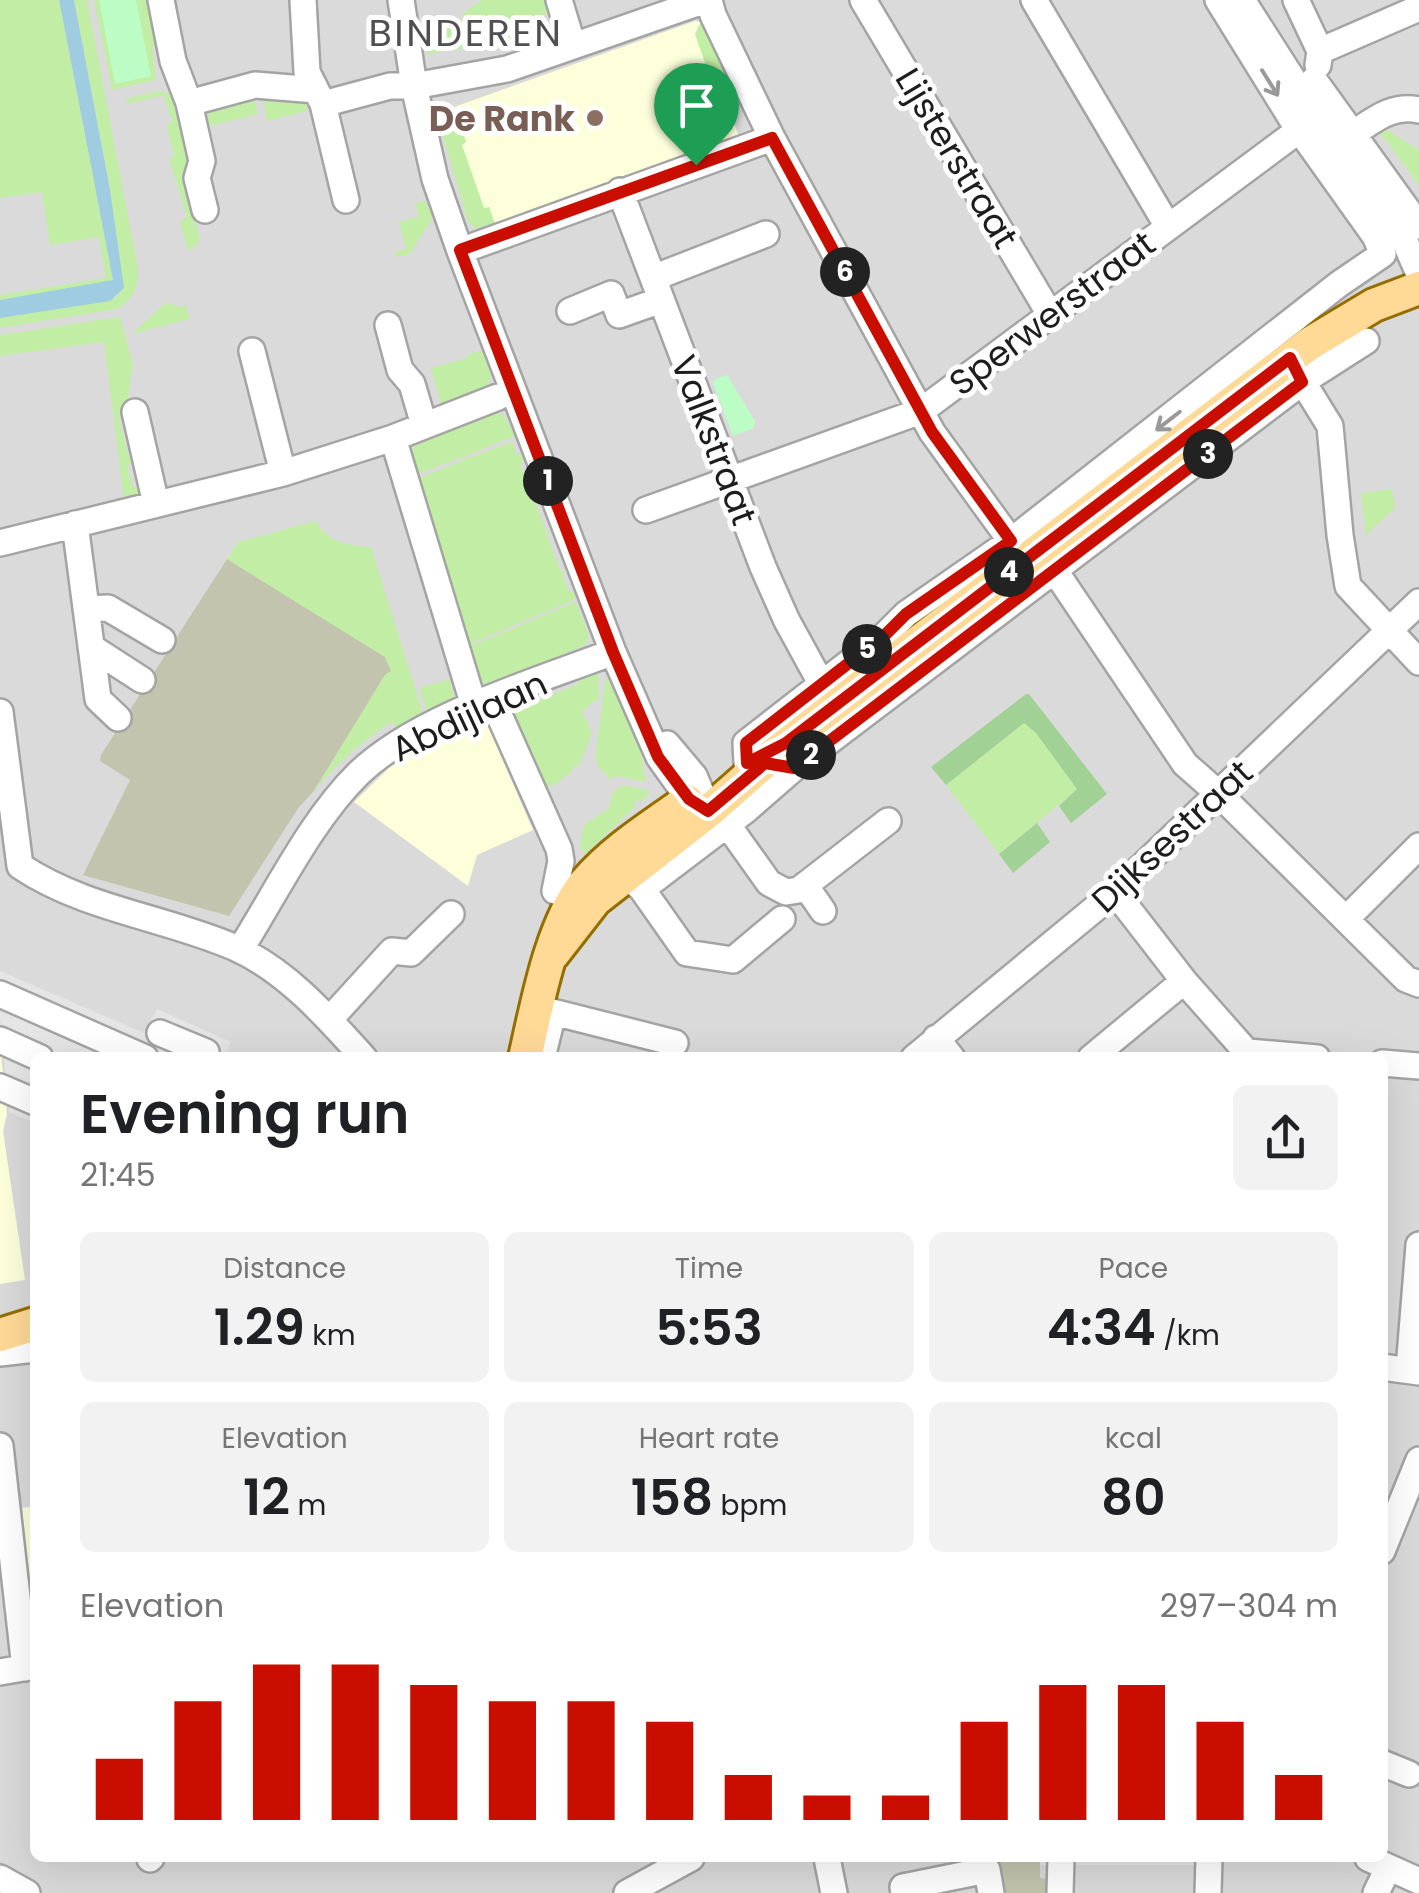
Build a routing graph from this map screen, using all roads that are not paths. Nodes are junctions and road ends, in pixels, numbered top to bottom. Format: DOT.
graph roads {
  1 [pos="162,0"];
  2 [pos="303,0"];
  3 [pos="401,0"];
  4 [pos="560,0"];
  5 [pos="707,0"];
  6 [pos="863,0"];
  7 [pos="1034,0"];
  8 [pos="1218,0"];
  9 [pos="1242,0"];
  10 [pos="1262,0"];
  11 [pos="1296,0"];
  12 [pos="1419,8"];
  13 [pos="573,46"];
  14 [pos="1320,52"];
  15 [pos="1316,84"];
  16 [pos="414,86"];
  17 [pos="320,97"];
  18 [pos="189,103"];
  19 [pos="1419,110"];
  20 [pos="1311,129"];
  21 [pos="1351,135"];
  22 [pos="772,138"];
  23 [pos="620,191"];
  24 [pos="346,200"];
  25 [pos="205,210"];
  26 [pos="1168,225"];
  27 [pos="1419,226"];
  28 [pos="766,234"];
  29 [pos="460,250"];
  30 [pos="1418,276"];
  31 [pos="1352,287"];
  32 [pos="657,289"];
  33 [pos="570,311"];
  34 [pos="1052,316"];
  35 [pos="388,325"];
  36 [pos="1366,340"];
  37 [pos="252,351"];
  38 [pos="1296,370"];
  39 [pos="498,398"];
  40 [pos="135,412"];
  41 [pos="921,412"];
  42 [pos="424,426"];
  43 [pos="1192,432"];
  44 [pos="393,438"];
  45 [pos="283,473"];
  46 [pos="730,480"];
  47 [pos="156,504"];
  48 [pos="646,510"];
  49 [pos="75,524"];
  50 [pos="1011,541"];
  51 [pos="0,543"];
  52 [pos="1054,571"];
  53 [pos="1419,602"];
  54 [pos="86,609"];
  55 [pos="1390,631"];
  56 [pos="162,640"];
  57 [pos="91,647"];
  58 [pos="613,652"];
  59 [pos="1419,662"];
  60 [pos="142,680"];
  61 [pos="821,683"];
  62 [pos="483,702"];
  63 [pos="0,712"];
  64 [pos="118,718"];
  65 [pos="773,759"];
  66 [pos="1220,794"];
  67 [pos="706,806"];
  68 [pos="888,821"];
  69 [pos="1419,846"];
  70 [pos="634,882"];
  71 [pos="804,885"];
  72 [pos="555,892"];
  73 [pos="1115,892"];
  74 [pos="824,911"];
  75 [pos="451,914"];
  76 [pos="1347,918"];
  77 [pos="782,919"];
  78 [pos="240,950"];
  79 [pos="552,954"];
  80 [pos="1184,981"];
  81 [pos="1419,984"];
  82 [pos="0,994"];
  83 [pos="545,1010"];
  84 [pos="330,1019"];
  85 [pos="160,1032"];
  86 [pos="0,1040"];
  87 [pos="675,1043"];
  88 [pos="944,1048"];
  89 [pos="130,1052"];
  90 [pos="206,1052"];
  91 [pos="359,1052"];
  92 [pos="528,1052"];
  93 [pos="542,1052"];
  94 [pos="1098,1052"];
  95 [pos="1247,1052"];
  96 [pos="30,1054"];
  97 [pos="1388,1063"];
  98 [pos="1419,1066"];
  99 [pos="1,1095"];
  100 [pos="30,1101"];
  101 [pos="1419,1245"];
  102 [pos="0,1320"];
  103 [pos="30,1322"];
  104 [pos="30,1324"];
  105 [pos="0,1335"];
  106 [pos="30,1349"];
  107 [pos="0,1353"];
  108 [pos="1388,1368"];
  109 [pos="1414,1371"];
  110 [pos="0,1446"];
  111 [pos="1419,1460"];
  112 [pos="1388,1529"];
  113 [pos="20,1669"];
  114 [pos="1388,1765"];
  115 [pos="1409,1774"];
  116 [pos="684,1862"];
  117 [pos="828,1862"];
  118 [pos="1061,1862"];
  119 [pos="1209,1862"];
  120 [pos="1378,1862"];
  121 [pos="0,1878"];
  122 [pos="989,1882"];
  123 [pos="1419,1882"];
  124 [pos="26,1893"];
  125 [pos="627,1893"];
  126 [pos="834,1893"];
  127 [pos="904,1893"];
  128 [pos="1060,1893"];
  129 [pos="1208,1893"];
  130 [pos="1376,1893"];
  1 -- 18 [label="street"];
  2 -- 17 [label="street"];
  3 -- 16 [label="street"];
  4 -- 13 [label="street"];
  5 -- 13 [label="street"];
  5 -- 22 [label="street"];
  6 -- 34 [label="street, Lijsterstraat"];
  7 -- 26 [label="street"];
  8 -- 20 [label="street, one-way"];
  9 -- 20 [label="street"];
  10 -- 15 [label="street"];
  11 -- 14 [label="street"];
  12 -- 14 [label="street"];
  13 -- 16 [label="street"];
  14 -- 15 [label="street"];
  15 -- 21 [label="street"];
  16 -- 17 [label="street"];
  16 -- 29 [label="street"];
  17 -- 18 [label="street"];
  17 -- 24 [label="street"];
  18 -- 25 [label="street"];
  19 -- 21 [label="street"];
  20 -- 21 [label="street"];
  20 -- 26 [label="street, Sperwerstraat"];
  20 -- 30 [label="street"];
  20 -- 31 [label="street"];
  21 -- 27 [label="street"];
  22 -- 23 [label="street"];
  22 -- 41 [label="street"];
  23 -- 29 [label="street"];
  23 -- 32 [label="street, Valkstraat"];
  26 -- 34 [label="street, Sperwerstraat"];
  28 -- 32 [label="street"];
  29 -- 58 [label="street"];
  30 -- 31 [label="main road"];
  30 -- 38 [label="main road"];
  31 -- 43 [label="main road"];
  31 -- 50 [label="street, one-way"];
  32 -- 33 [label="street"];
  32 -- 46 [label="street, Valkstraat"];
  34 -- 41 [label="street, Sperwerstraat"];
  35 -- 42 [label="street"];
  36 -- 38 [label="street"];
  37 -- 45 [label="street"];
  38 -- 43 [label="main road"];
  38 -- 52 [label="street"];
  38 -- 55 [label="street"];
  39 -- 42 [label="street"];
  40 -- 47 [label="street"];
  41 -- 46 [label="street, Sperwerstraat"];
  41 -- 50 [label="street"];
  42 -- 44 [label="street"];
  43 -- 65 [label="main road"];
  44 -- 45 [label="street"];
  44 -- 62 [label="street"];
  45 -- 47 [label="street"];
  46 -- 48 [label="street, Sperwerstraat"];
  46 -- 61 [label="street, Valkstraat"];
  47 -- 49 [label="street"];
  49 -- 51 [label="street"];
  49 -- 54 [label="street"];
  50 -- 61 [label="street"];
  52 -- 65 [label="street"];
  52 -- 66 [label="street"];
  53 -- 55 [label="street, Dijksestraat"];
  54 -- 56 [label="street"];
  54 -- 57 [label="street"];
  55 -- 59 [label="street"];
  55 -- 66 [label="street, Dijksestraat"];
  57 -- 60 [label="street"];
  57 -- 64 [label="street"];
  58 -- 62 [label="street, Abdijlaan"];
  58 -- 67 [label="street"];
  61 -- 65 [label="street"];
  62 -- 72 [label="street"];
  62 -- 78 [label="street, Abdijlaan"];
  63 -- 78 [label="street"];
  65 -- 67 [label="main road"];
  66 -- 73 [label="street, Dijksestraat"];
  66 -- 76 [label="street"];
  67 -- 70 [label="main road"];
  67 -- 71 [label="street"];
  67 -- 79 [label="main road"];
  68 -- 71 [label="street"];
  69 -- 76 [label="street"];
  70 -- 77 [label="street"];
  70 -- 79 [label="main road"];
  71 -- 74 [label="street"];
  73 -- 80 [label="street"];
  73 -- 88 [label="street, Dijksestraat"];
  75 -- 84 [label="street"];
  76 -- 81 [label="street"];
  78 -- 84 [label="street"];
  79 -- 83 [label="main road"];
  80 -- 94 [label="street"];
  80 -- 95 [label="street"];
  82 -- 89 [label="street"];
  83 -- 87 [label="street"];
  83 -- 92 [label="main road"];
  83 -- 93 [label="street"];
  84 -- 91 [label="street"];
  85 -- 90 [label="street"];
  86 -- 96 [label="street"];
  97 -- 98 [label="street"];
  99 -- 100 [label="street"];
  101 -- 109 [label="street"];
  102 -- 103 [label="main road"];
  104 -- 105 [label="main road"];
  106 -- 107 [label="street"];
  108 -- 109 [label="street"];
  110 -- 113 [label="street"];
  111 -- 112 [label="street"];
  114 -- 115 [label="street"];
  116 -- 125 [label="street"];
  117 -- 126 [label="street"];
  118 -- 128 [label="street"];
  119 -- 129 [label="street"];
  120 -- 123 [label="street"];
  120 -- 130 [label="street"];
  121 -- 124 [label="street"];
  122 -- 127 [label="street"];
}
